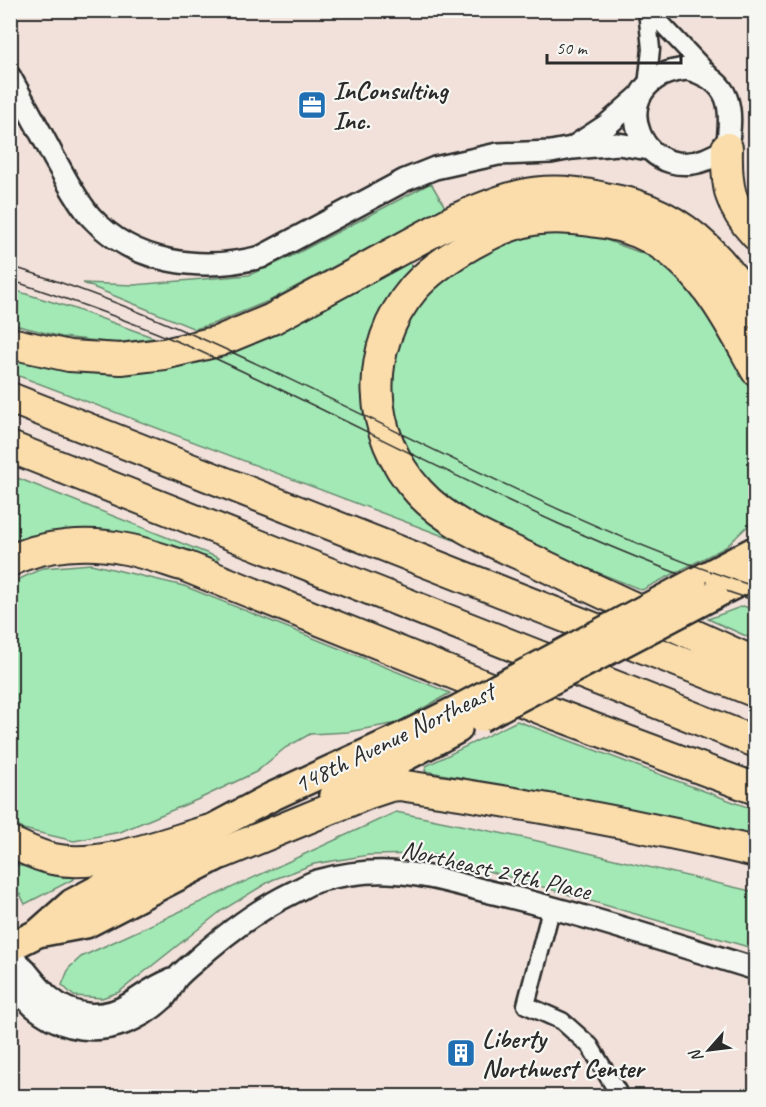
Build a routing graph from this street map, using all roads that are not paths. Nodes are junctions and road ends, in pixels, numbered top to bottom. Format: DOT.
graph roads {
  1 [pos="648,10"];
  2 [pos="10,77"];
  3 [pos="715,81"];
  4 [pos="643,91"];
  5 [pos="572,148"];
  6 [pos="727,148"];
  7 [pos="649,149"];
  8 [pos="756,235"];
  9 [pos="756,313"];
  10 [pos="10,343"];
  11 [pos="756,370"];
  12 [pos="10,398"];
  13 [pos="10,447"];
  14 [pos="756,550"];
  15 [pos="10,561"];
  16 [pos="756,574"];
  17 [pos="704,589"];
  18 [pos="756,663"];
  19 [pos="756,692"];
  20 [pos="756,742"];
  21 [pos="756,789"];
  22 [pos="10,842"];
  23 [pos="217,842"];
  24 [pos="756,852"];
  25 [pos="552,906"];
  26 [pos="10,947"];
  27 [pos="10,956"];
  28 [pos="756,969"];
  29 [pos="10,978"];
  30 [pos="177,978"];
  31 [pos="620,1096"];
  1 -- 3 [label="street"];
  1 -- 4 [label="street"];
  2 -- 5 [label="street"];
  3 -- 4 [label="street"];
  3 -- 6 [label="street"];
  4 -- 5 [label="street"];
  4 -- 7 [label="street"];
  5 -- 7 [label="street"];
  6 -- 7 [label="street"];
  6 -- 8 [label="highway"];
  9 -- 10 [label="highway"];
  11 -- 18 [label="highway"];
  12 -- 19 [label="highway"];
  13 -- 20 [label="highway"];
  14 -- 17 [label="main road, 148th Avenue Northeast"];
  15 -- 21 [label="highway"];
  16 -- 17 [label="main road, 148th Avenue Northeast"];
  17 -- 23 [label="main road, 148th Avenue Northeast, bridge"];
  22 -- 23 [label="highway"];
  23 -- 24 [label="highway"];
  23 -- 26 [label="main road, 148th Avenue Northeast"];
  25 -- 28 [label="street, Northeast 29th Place"];
  25 -- 30 [label="street, Northeast 29th Place"];
  25 -- 31 [label="street"];
  27 -- 30 [label="street, Northeast 29th Place"];
  29 -- 30 [label="street, Northeast 29th Place"];
}
